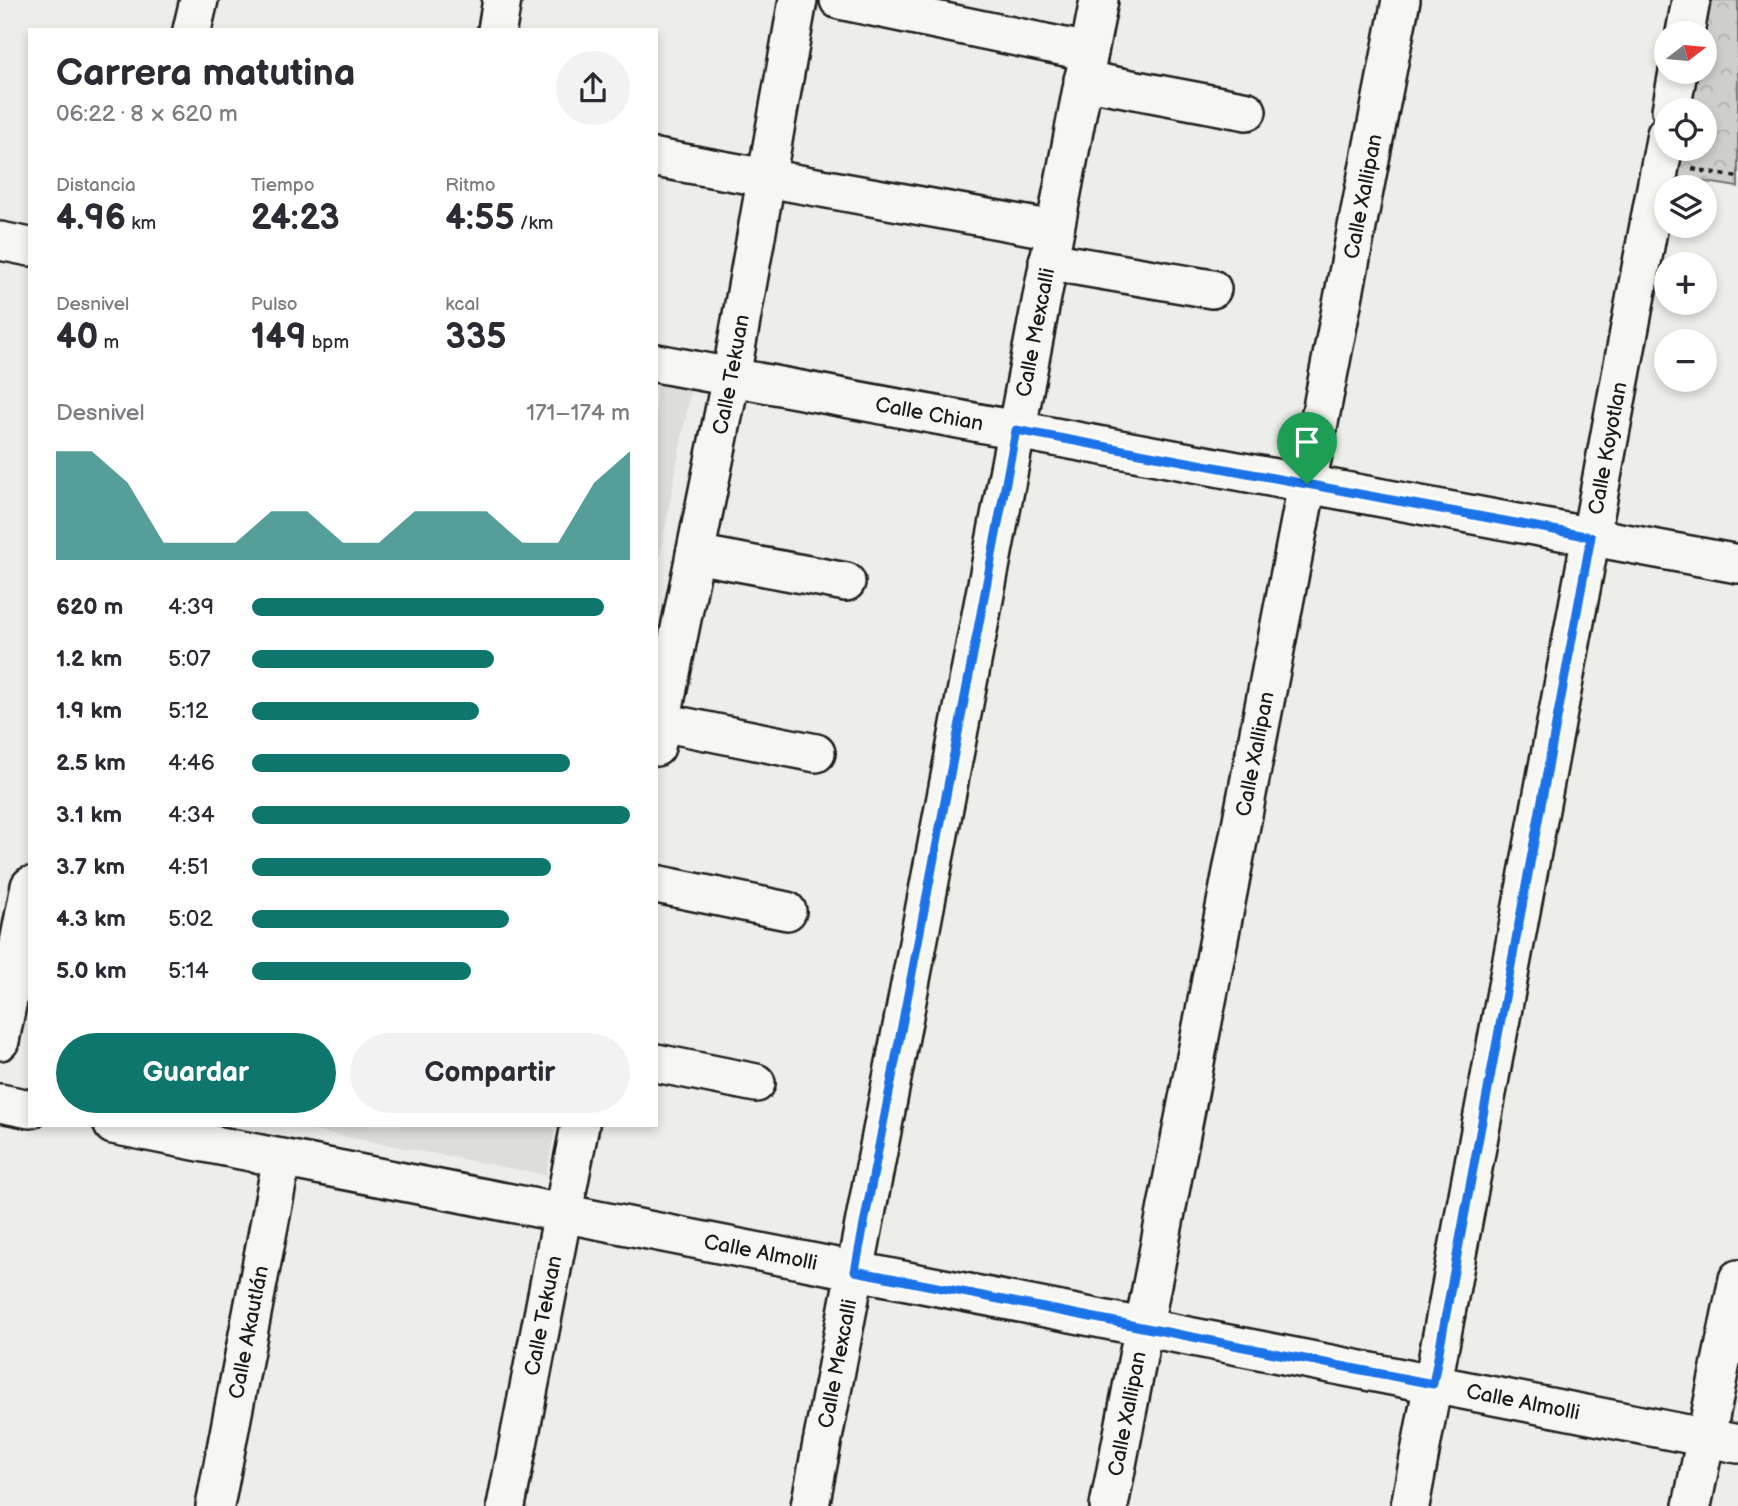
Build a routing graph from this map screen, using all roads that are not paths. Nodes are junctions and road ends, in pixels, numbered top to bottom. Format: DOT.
graph roads {
  1 [pos="199,0"];
  2 [pos="502,0"];
  3 [pos="798,0"];
  4 [pos="839,0"];
  5 [pos="1099,0"];
  6 [pos="1401,0"];
  7 [pos="1691,0"];
  8 [pos="1687,21"];
  9 [pos="192,28"];
  10 [pos="497,28"];
  11 [pos="1086,66"];
  12 [pos="1247,111"];
  13 [pos="658,158"];
  14 [pos="1661,161"];
  15 [pos="765,178"];
  16 [pos="0,241"];
  17 [pos="1051,245"];
  18 [pos="28,247"];
  19 [pos="1212,289"];
  20 [pos="658,363"];
  21 [pos="731,377"];
  22 [pos="1016,430"];
  23 [pos="1307,484"];
  24 [pos="1591,537"];
  25 [pos="695,554"];
  26 [pos="1738,564"];
  27 [pos="846,582"];
  28 [pos="659,735"];
  29 [pos="816,753"];
  30 [pos="658,884"];
  31 [pos="28,896"];
  32 [pos="787,911"];
  33 [pos="0,1041"];
  34 [pos="658,1063"];
  35 [pos="756,1083"];
  36 [pos="0,1103"];
  37 [pos="28,1109"];
  38 [pos="123,1127"];
  39 [pos="580,1127"];
  40 [pos="282,1158"];
  41 [pos="562,1213"];
  42 [pos="855,1271"];
  43 [pos="1738,1279"];
  44 [pos="1144,1327"];
  45 [pos="1433,1384"];
  46 [pos="1722,1441"];
  47 [pos="215,1506"];
  48 [pos="506,1506"];
  49 [pos="810,1506"];
  50 [pos="1109,1506"];
  51 [pos="1410,1506"];
  52 [pos="1692,1506"];
  1 -- 9 [label="street"];
  2 -- 10 [label="street"];
  3 -- 15 [label="street, Calle Tekuan"];
  4 -- 11 [label="street"];
  5 -- 11 [label="street, Calle Mexcalli"];
  6 -- 23 [label="street, Calle Xallipan"];
  7 -- 8 [label="street"];
  11 -- 12 [label="street"];
  11 -- 17 [label="street, Calle Mexcalli"];
  13 -- 15 [label="street"];
  14 -- 24 [label="street, Calle Koyotlan"];
  15 -- 17 [label="street"];
  15 -- 21 [label="street, Calle Tekuan"];
  16 -- 18 [label="street"];
  17 -- 19 [label="street"];
  17 -- 22 [label="street, Calle Mexcalli"];
  20 -- 21 [label="street, Calle Chian"];
  21 -- 22 [label="street, Calle Chian"];
  21 -- 25 [label="street, Calle Tekuan"];
  22 -- 23 [label="street, Calle Chian"];
  22 -- 42 [label="street, Calle Mexcalli"];
  23 -- 24 [label="street, Calle Chian"];
  23 -- 44 [label="street, Calle Xallipan"];
  24 -- 26 [label="street, Calle Chian"];
  24 -- 45 [label="street, Calle Koyotlan"];
  25 -- 27 [label="street"];
  25 -- 28 [label="street, Calle Tekuan"];
  28 -- 29 [label="street"];
  30 -- 32 [label="street"];
  31 -- 33 [label="street"];
  34 -- 35 [label="street"];
  36 -- 37 [label="street"];
  38 -- 40 [label="street, Calle Almolli"];
  39 -- 41 [label="street, Calle Tekuan"];
  40 -- 41 [label="street, Calle Almolli"];
  40 -- 47 [label="street, Calle Akautlán"];
  41 -- 42 [label="street, Calle Almolli"];
  41 -- 48 [label="street, Calle Tekuan"];
  42 -- 44 [label="street, Calle Almolli"];
  42 -- 49 [label="street, Calle Mexcalli"];
  43 -- 46 [label="street"];
  44 -- 45 [label="street, Calle Almolli"];
  44 -- 50 [label="street, Calle Xallipan"];
  45 -- 46 [label="street, Calle Almolli"];
  45 -- 51 [label="street, Calle Koyotlan"];
  46 -- 52 [label="street"];
}
